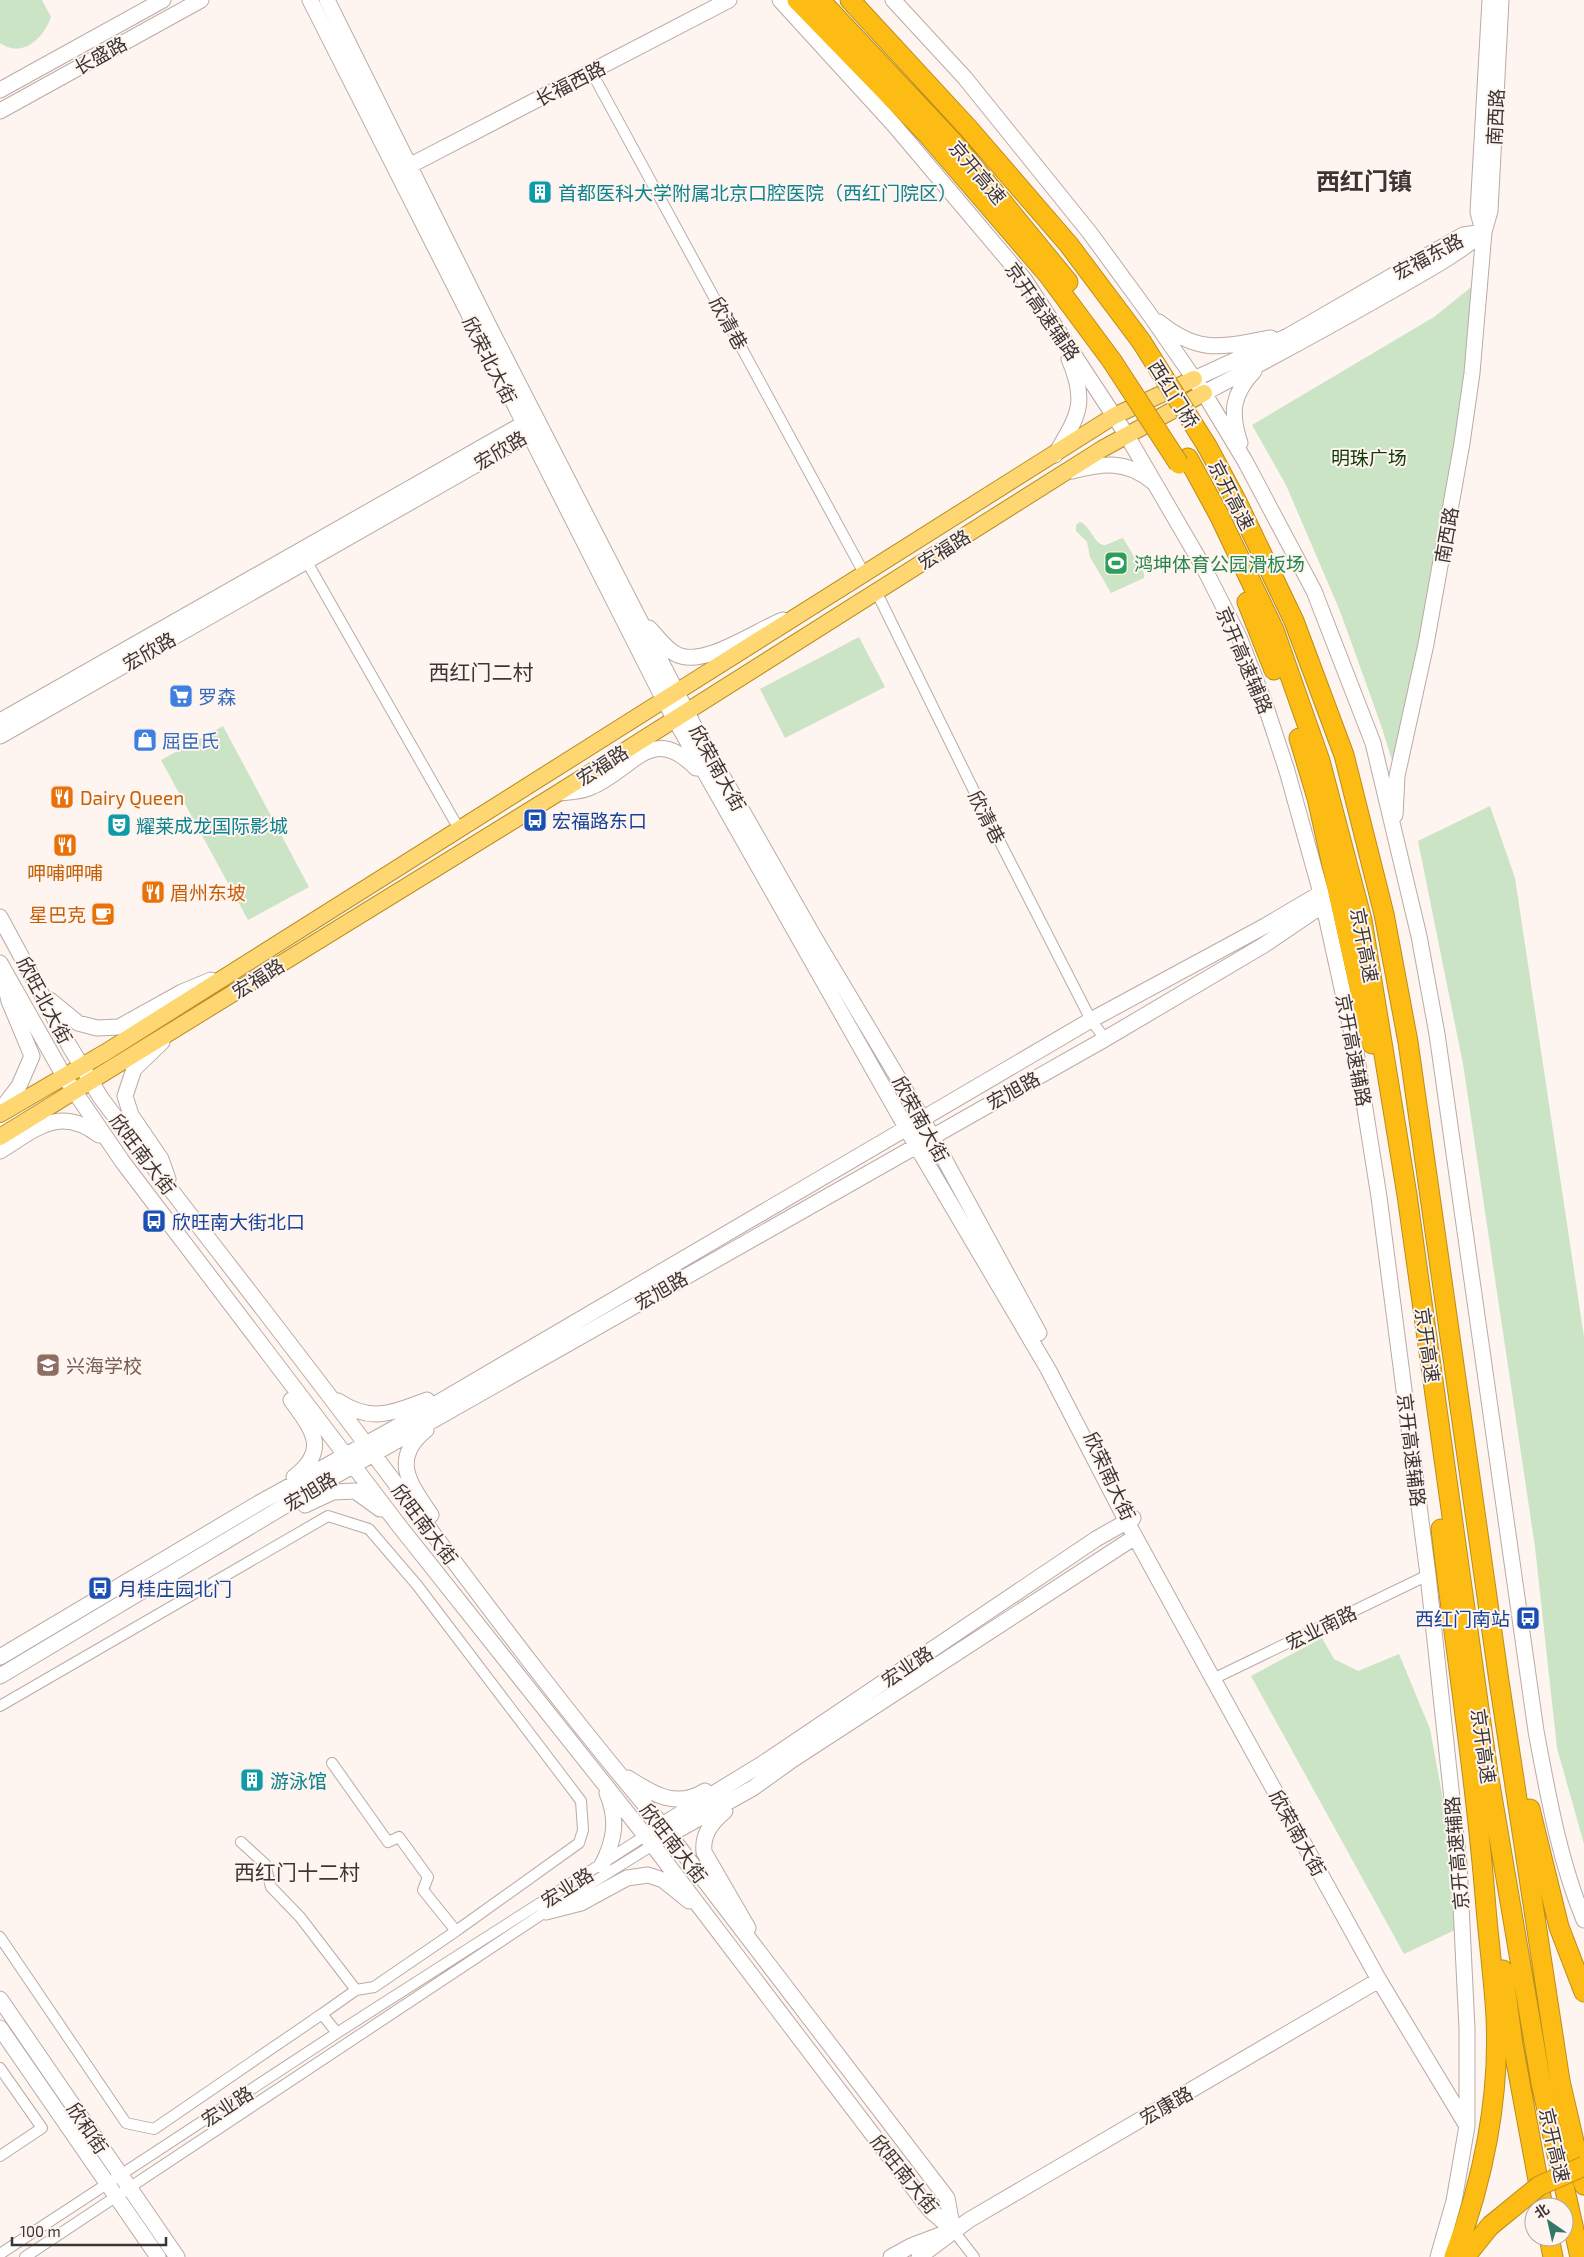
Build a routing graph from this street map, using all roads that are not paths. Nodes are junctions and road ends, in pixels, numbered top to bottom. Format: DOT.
graph roads {
  1 [pos="163,0"];
  2 [pos="201,0"];
  3 [pos="310,0"];
  4 [pos="327,0"];
  5 [pos="729,0"];
  6 [pos="780,0"];
  7 [pos="797,0"];
  8 [pos="820,0"];
  9 [pos="850,0"];
  10 [pos="893,0"];
  11 [pos="1490,0"];
  12 [pos="1501,0"];
  13 [pos="592,72"];
  14 [pos="0,90"];
  15 [pos="0,111"];
  16 [pos="411,165"];
  17 [pos="1484,232"];
  18 [pos="1150,315"];
  19 [pos="1053,323"];
  20 [pos="1288,336"];
  21 [pos="1141,341"];
  22 [pos="1116,358"];
  23 [pos="1263,362"];
  24 [pos="1194,379"];
  25 [pos="1204,393"];
  26 [pos="1114,416"];
  27 [pos="540,424"];
  28 [pos="525,430"];
  29 [pos="1126,434"];
  30 [pos="1207,446"];
  31 [pos="1054,455"];
  32 [pos="1184,461"];
  33 [pos="1246,461"];
  34 [pos="1066,473"];
  35 [pos="1160,489"];
  36 [pos="307,562"];
  37 [pos="866,575"];
  38 [pos="876,591"];
  39 [pos="810,609"];
  40 [pos="638,615"];
  41 [pos="670,696"];
  42 [pos="680,714"];
  43 [pos="0,721"];
  44 [pos="0,736"];
  45 [pos="710,781"];
  46 [pos="558,793"];
  47 [pos="459,829"];
  48 [pos="1395,834"];
  49 [pos="1322,899"];
  50 [pos="0,917"];
  51 [pos="0,963"];
  52 [pos="234,971"];
  53 [pos="41,992"];
  54 [pos="1091,1020"];
  55 [pos="181,1026"];
  56 [pos="1105,1039"];
  57 [pos="82,1067"];
  58 [pos="64,1076"];
  59 [pos="91,1082"];
  60 [pos="75,1092"];
  61 [pos="0,1112"];
  62 [pos="922,1118"];
  63 [pos="907,1127"];
  64 [pos="931,1136"];
  65 [pos="0,1137"];
  66 [pos="916,1145"];
  67 [pos="0,1151"];
  68 [pos="122,1161"];
  69 [pos="174,1195"];
  70 [pos="274,1361"];
  71 [pos="329,1395"];
  72 [pos="447,1404"];
  73 [pos="370,1449"];
  74 [pos="350,1460"];
  75 [pos="259,1503"];
  76 [pos="1130,1520"];
  77 [pos="397,1523"];
  78 [pos="248,1528"];
  79 [pos="1135,1537"];
  80 [pos="452,1559"];
  81 [pos="1428,1575"];
  82 [pos="0,1656"];
  83 [pos="0,1676"];
  84 [pos="1213,1680"];
  85 [pos="1499,1681"];
  86 [pos="0,1706"];
  87 [pos="332,1763"];
  88 [pos="762,1764"];
  89 [pos="615,1770"];
  90 [pos="601,1780"];
  91 [pos="753,1788"];
  92 [pos="1479,1816"];
  93 [pos="665,1830"];
  94 [pos="649,1840"];
  95 [pos="240,1842"];
  96 [pos="602,1865"];
  97 [pos="542,1910"];
  98 [pos="704,1912"];
  99 [pos="1584,1920"];
  100 [pos="456,1931"];
  101 [pos="0,1937"];
  102 [pos="763,1958"];
  103 [pos="1380,1980"];
  104 [pos="356,1990"];
  105 [pos="1584,1992"];
  106 [pos="0,1999"];
  107 [pos="322,2014"];
  108 [pos="0,2028"];
  109 [pos="337,2034"];
  110 [pos="26,2066"];
  111 [pos="0,2068"];
  112 [pos="51,2073"];
  113 [pos="1467,2126"];
  114 [pos="0,2156"];
  115 [pos="1584,2166"];
  116 [pos="1584,2185"];
  117 [pos="118,2186"];
  118 [pos="1541,2197"];
  119 [pos="953,2230"];
  120 [pos="0,2254"];
  121 [pos="25,2257"];
  122 [pos="158,2257"];
  123 [pos="177,2257"];
  124 [pos="891,2257"];
  125 [pos="919,2257"];
  126 [pos="974,2257"];
  127 [pos="1438,2257"];
  128 [pos="1454,2257"];
  129 [pos="1465,2257"];
  130 [pos="1580,2257"];
  1 -- 14 [label="street, 长盛路"];
  2 -- 15 [label="street, 长盛路"];
  3 -- 28 [label="street, 欣荣北大街"];
  4 -- 16 [label="street, 欣荣北大街"];
  5 -- 13 [label="street, 长福西路"];
  6 -- 19 [label="street, 京开高速辅路"];
  7 -- 22 [label="highway"];
  8 -- 22 [label="highway, 京开高速"];
  9 -- 21 [label="highway, 京开高速"];
  10 -- 18 [label="street"];
  11 -- 17 [label="street, 南西路"];
  12 -- 17 [label="street, 南西路"];
  13 -- 16 [label="street, 长福西路"];
  13 -- 37 [label="street, 欣清巷"];
  16 -- 27 [label="street, 欣荣北大街"];
  17 -- 20 [label="street, 宏福东路"];
  17 -- 23 [label="street, 宏福东路"];
  17 -- 48 [label="street, 南西路"];
  18 -- 20 [label="street"];
  18 -- 24 [label="street"];
  19 -- 26 [label="street, 京开高速辅路"];
  19 -- 31 [label="street"];
  20 -- 24 [label="street, 宏福东路"];
  21 -- 30 [label="highway, 西红门桥, bridge"];
  22 -- 32 [label="highway, 西红门桥"];
  23 -- 25 [label="street, 宏福东路"];
  23 -- 33 [label="street"];
  24 -- 25 [label="street"];
  24 -- 26 [label="main road, 宏福路"];
  25 -- 29 [label="main road, 宏福路"];
  25 -- 33 [label="street"];
  26 -- 29 [label="street, 京开高速辅路"];
  26 -- 31 [label="main road, 宏福路"];
  27 -- 28 [label="street, 宏欣路"];
  27 -- 40 [label="street, 欣荣北大街"];
  28 -- 36 [label="street, 宏欣路"];
  28 -- 41 [label="street, 欣荣北大街"];
  28 -- 43 [label="street, 宏欣路"];
  29 -- 34 [label="main road, 宏福路"];
  29 -- 35 [label="street, 京开高速辅路"];
  30 -- 85 [label="highway, 京开高速"];
  31 -- 37 [label="main road, 宏福路"];
  32 -- 92 [label="highway"];
  32 -- 130 [label="highway, 京开高速"];
  33 -- 48 [label="street"];
  34 -- 35 [label="street"];
  34 -- 38 [label="main road, 宏福路"];
  35 -- 49 [label="street, 京开高速辅路"];
  36 -- 44 [label="street, 宏欣路"];
  36 -- 47 [label="street"];
  37 -- 39 [label="main road, 宏福路"];
  38 -- 42 [label="main road, 宏福路"];
  38 -- 54 [label="street, 欣清巷"];
  39 -- 40 [label="street"];
  39 -- 41 [label="main road, 宏福路"];
  40 -- 41 [label="street, 欣荣北大街"];
  41 -- 42 [label="street, 欣荣北大街"];
  41 -- 47 [label="main road, 宏福路"];
  42 -- 45 [label="street, 欣荣南大街"];
  42 -- 46 [label="main road, 宏福路"];
  42 -- 62 [label="street, 欣荣南大街"];
  45 -- 46 [label="street"];
  45 -- 63 [label="street, 欣荣南大街"];
  46 -- 55 [label="main road, 宏福路"];
  47 -- 52 [label="main road, 宏福路"];
  48 -- 99 [label="street"];
  49 -- 54 [label="street, 宏旭路"];
  49 -- 56 [label="street, 宏旭路"];
  49 -- 81 [label="street, 京开高速辅路"];
  50 -- 53 [label="street, 欣旺北大街"];
  51 -- 58 [label="street, 欣旺北大街"];
  51 -- 61 [label="street"];
  52 -- 53 [label="street"];
  52 -- 57 [label="main road, 宏福路"];
  53 -- 57 [label="street, 欣旺北大街"];
  54 -- 56 [label="street, 欣清巷"];
  54 -- 62 [label="street, 宏旭路"];
  55 -- 59 [label="main road, 宏福路"];
  55 -- 69 [label="street"];
  56 -- 64 [label="street, 宏旭路"];
  57 -- 58 [label="main road, 宏福路"];
  57 -- 59 [label="street, 欣旺北大街"];
  58 -- 60 [label="street, 欣旺北大街"];
  58 -- 61 [label="main road, 宏福路"];
  59 -- 60 [label="main road, 宏福路"];
  59 -- 69 [label="street, 欣旺南大街"];
  60 -- 65 [label="main road, 宏福路"];
  60 -- 68 [label="street, 欣旺南大街"];
  62 -- 63 [label="street, 宏旭路"];
  62 -- 64 [label="street, 欣荣南大街"];
  63 -- 66 [label="street, 欣荣南大街"];
  63 -- 72 [label="street, 宏旭路"];
  64 -- 66 [label="street, 宏旭路"];
  64 -- 76 [label="street, 欣荣南大街"];
  66 -- 72 [label="street, 宏旭路"];
  66 -- 76 [label="street, 欣荣南大街"];
  67 -- 68 [label="street"];
  68 -- 70 [label="street, 欣旺南大街"];
  69 -- 71 [label="street, 欣旺南大街"];
  70 -- 74 [label="street, 欣旺南大街"];
  70 -- 75 [label="street"];
  71 -- 72 [label="street"];
  71 -- 73 [label="street, 欣旺南大街"];
  72 -- 73 [label="street, 宏旭路"];
  72 -- 80 [label="street"];
  73 -- 74 [label="street, 宏旭路"];
  73 -- 80 [label="street, 欣旺南大街"];
  74 -- 75 [label="street, 宏旭路"];
  74 -- 77 [label="street, 欣旺南大街"];
  74 -- 78 [label="street, 宏旭路"];
  75 -- 82 [label="street, 宏旭路"];
  76 -- 79 [label="street, 欣荣南大街"];
  76 -- 88 [label="street, 宏业路"];
  77 -- 78 [label="street"];
  77 -- 90 [label="street, 欣旺南大街"];
  78 -- 83 [label="street, 宏旭路"];
  79 -- 84 [label="street, 欣荣南大街"];
  79 -- 91 [label="street, 宏业路"];
  80 -- 89 [label="street, 欣旺南大街"];
  81 -- 84 [label="street, 宏业南路"];
  81 -- 113 [label="street, 京开高速辅路"];
  84 -- 103 [label="street, 欣荣南大街"];
  85 -- 105 [label="highway"];
  85 -- 116 [label="highway, 京开高速"];
  86 -- 100 [label="street"];
  87 -- 100 [label="street"];
  88 -- 89 [label="street"];
  88 -- 93 [label="street, 宏业路"];
  89 -- 93 [label="street, 欣旺南大街"];
  90 -- 94 [label="street, 欣旺南大街"];
  90 -- 96 [label="street"];
  91 -- 93 [label="street, 宏业路"];
  91 -- 102 [label="street"];
  92 -- 118 [label="highway"];
  92 -- 128 [label="highway"];
  93 -- 94 [label="street, 宏业路"];
  93 -- 102 [label="street, 欣旺南大街"];
  94 -- 96 [label="street, 宏业路"];
  94 -- 97 [label="street, 宏业路"];
  94 -- 98 [label="street, 欣旺南大街"];
  95 -- 104 [label="street"];
  96 -- 97 [label="street, 宏业路"];
  97 -- 98 [label="street"];
  97 -- 109 [label="street, 宏业路"];
  97 -- 117 [label="street, 宏业路"];
  98 -- 119 [label="street, 欣旺南大街"];
  100 -- 104 [label="street"];
  101 -- 107 [label="street"];
  102 -- 119 [label="street, 欣旺南大街"];
  103 -- 113 [label="street, 欣荣南大街"];
  103 -- 119 [label="street, 宏康路"];
  104 -- 107 [label="street"];
  106 -- 112 [label="street, 欣和街"];
  107 -- 109 [label="street"];
  108 -- 110 [label="street, 欣和街"];
  109 -- 117 [label="street, 宏业路"];
  110 -- 112 [label="street"];
  110 -- 117 [label="street, 欣和街"];
  111 -- 114 [label="street"];
  112 -- 117 [label="street, 欣和街"];
  113 -- 127 [label="street, 京开高速辅路"];
  115 -- 129 [label="highway, bridge"];
  117 -- 120 [label="street, 宏业路"];
  117 -- 121 [label="street, 宏业路"];
  117 -- 122 [label="street, 欣和街"];
  117 -- 123 [label="street, 欣和街"];
  119 -- 124 [label="street, 宏康路"];
  119 -- 125 [label="street, 宏康路"];
  119 -- 126 [label="street"];
}
